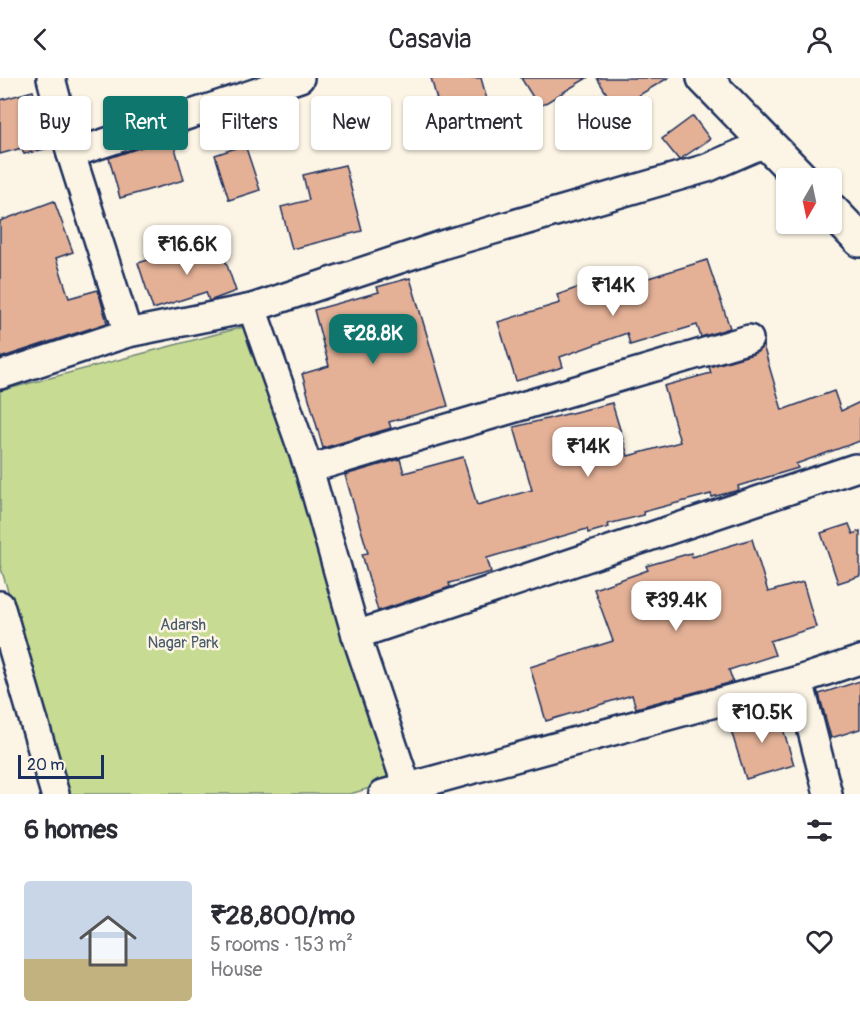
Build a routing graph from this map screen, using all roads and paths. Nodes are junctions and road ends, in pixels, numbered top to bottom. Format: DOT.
graph roads {
  1 [pos="51,78"];
  2 [pos="300,78"];
  3 [pos="704,78"];
  4 [pos="767,142"];
  5 [pos="71,154"];
  6 [pos="792,168"];
  7 [pos="842,221"];
  8 [pos="860,240"];
  9 [pos="252,308"];
  10 [pos="128,333"];
  11 [pos="749,339"];
  12 [pos="0,375"];
  13 [pos="855,468"];
  14 [pos="309,469"];
  15 [pos="0,605"];
  16 [pos="356,635"];
  17 [pos="860,660"];
  18 [pos="799,680"];
  19 [pos="395,790"];
  20 [pos="55,794"];
  21 [pos="828,794"];
  1 -- 5 [label="street"];
  2 -- 5 [label="street"];
  3 -- 4 [label="street"];
  4 -- 6 [label="street"];
  4 -- 9 [label="street"];
  5 -- 10 [label="street"];
  7 -- 8 [label="street"];
  9 -- 10 [label="street"];
  9 -- 14 [label="street"];
  10 -- 12 [label="street"];
  11 -- 14 [label="street"];
  13 -- 16 [label="street"];
  14 -- 16 [label="street"];
  15 -- 20 [label="street"];
  16 -- 19 [label="street"];
  17 -- 18 [label="street"];
  18 -- 19 [label="street"];
  18 -- 21 [label="street"];
}
